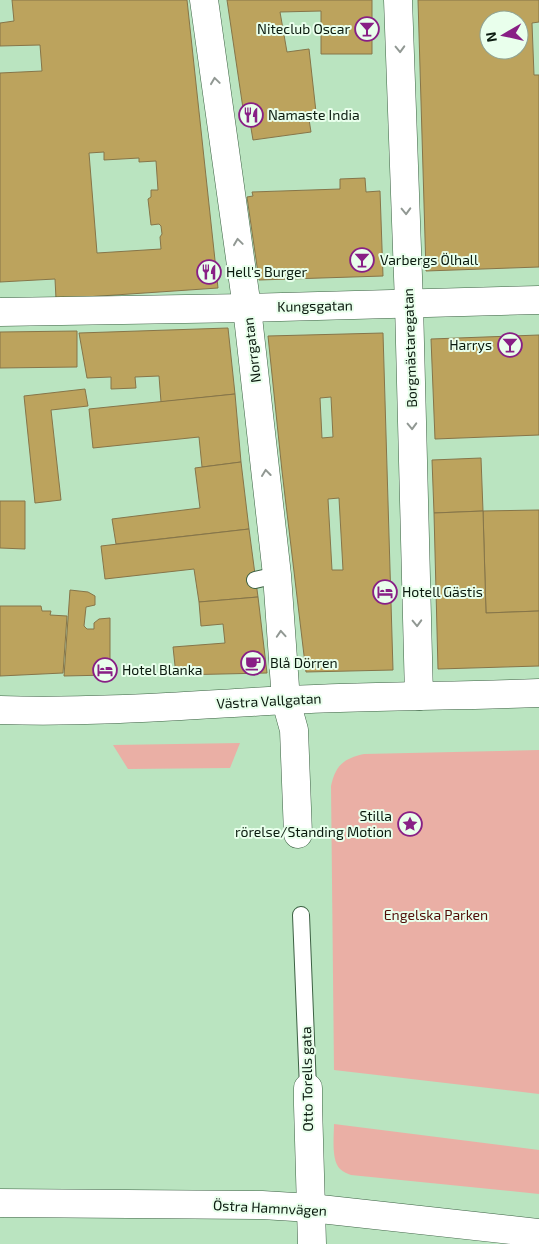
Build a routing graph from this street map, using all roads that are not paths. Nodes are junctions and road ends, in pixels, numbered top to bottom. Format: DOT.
graph roads {
  1 [pos="204,0"];
  2 [pos="398,0"];
  3 [pos="539,300"];
  4 [pos="409,304"];
  5 [pos="247,308"];
  6 [pos="0,312"];
  7 [pos="539,693"];
  8 [pos="419,696"];
  9 [pos="286,701"];
  10 [pos="0,710"];
  11 [pos="298,834"];
  12 [pos="301,915"];
  13 [pos="308,1088"];
  14 [pos="0,1203"];
  15 [pos="311,1208"];
  16 [pos="539,1233"];
  17 [pos="312,1244"];
  5 -- 1 [label="street, Norrgatan, one-way"];
  2 -- 4 [label="street, Borgmästaregatan, one-way"];
  3 -- 4 [label="street, Kungsgatan"];
  4 -- 5 [label="street, Kungsgatan"];
  4 -- 8 [label="street, Borgmästaregatan, one-way"];
  5 -- 6 [label="street, Kungsgatan"];
  9 -- 5 [label="street, Norrgatan, one-way"];
  7 -- 8 [label="street, Västra Vallgatan"];
  8 -- 9 [label="street, Västra Vallgatan"];
  9 -- 10 [label="street, Västra Vallgatan"];
  9 -- 11 [label="street"];
  12 -- 13 [label="lane, Otto Torells gata"];
  13 -- 15 [label="street, Otto Torells gata"];
  14 -- 15 [label="street, Östra Hamnvägen"];
  15 -- 16 [label="street, Östra Hamnvägen"];
  15 -- 17 [label="street, Otto Torells gata"];
}
